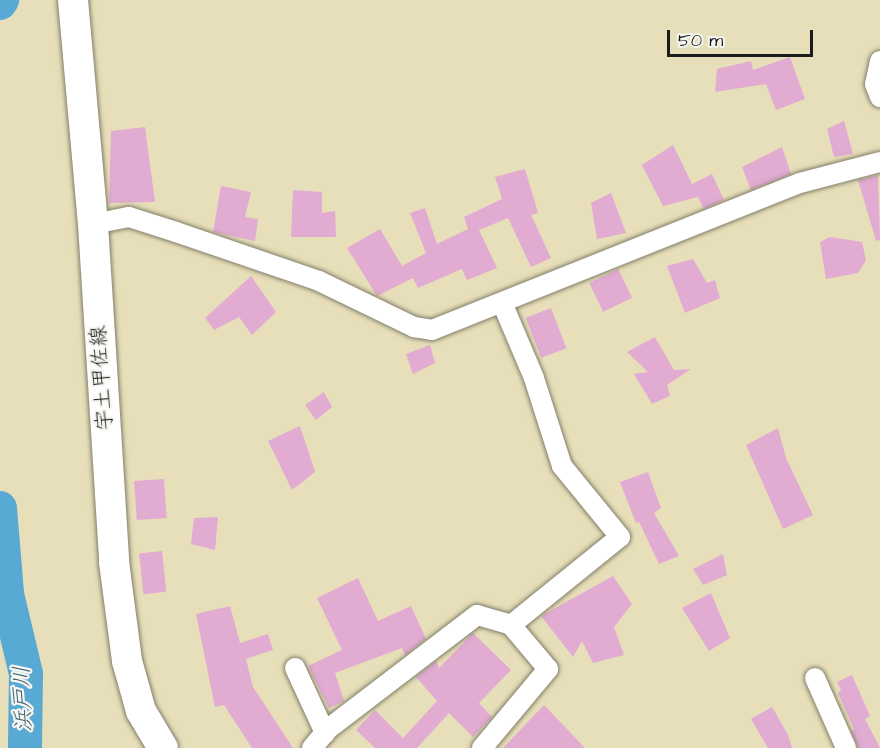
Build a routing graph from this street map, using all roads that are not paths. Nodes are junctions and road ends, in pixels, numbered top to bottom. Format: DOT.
graph roads {
  1 [pos="74,0"];
  2 [pos="880,61"];
  3 [pos="880,97"];
  4 [pos="880,162"];
  5 [pos="93,224"];
  6 [pos="503,304"];
  7 [pos="512,625"];
  8 [pos="295,668"];
  9 [pos="815,678"];
  10 [pos="319,741"];
  11 [pos="163,748"];
  12 [pos="482,748"];
  13 [pos="846,748"];
  1 -- 5 [label="main road, 宇土甲佐線"];
  2 -- 3 [label="street"];
  4 -- 6 [label="street"];
  5 -- 6 [label="street"];
  5 -- 11 [label="main road, 宇土甲佐線"];
  6 -- 7 [label="street"];
  7 -- 10 [label="street"];
  7 -- 12 [label="street"];
  8 -- 10 [label="street"];
  9 -- 13 [label="street"];
}
